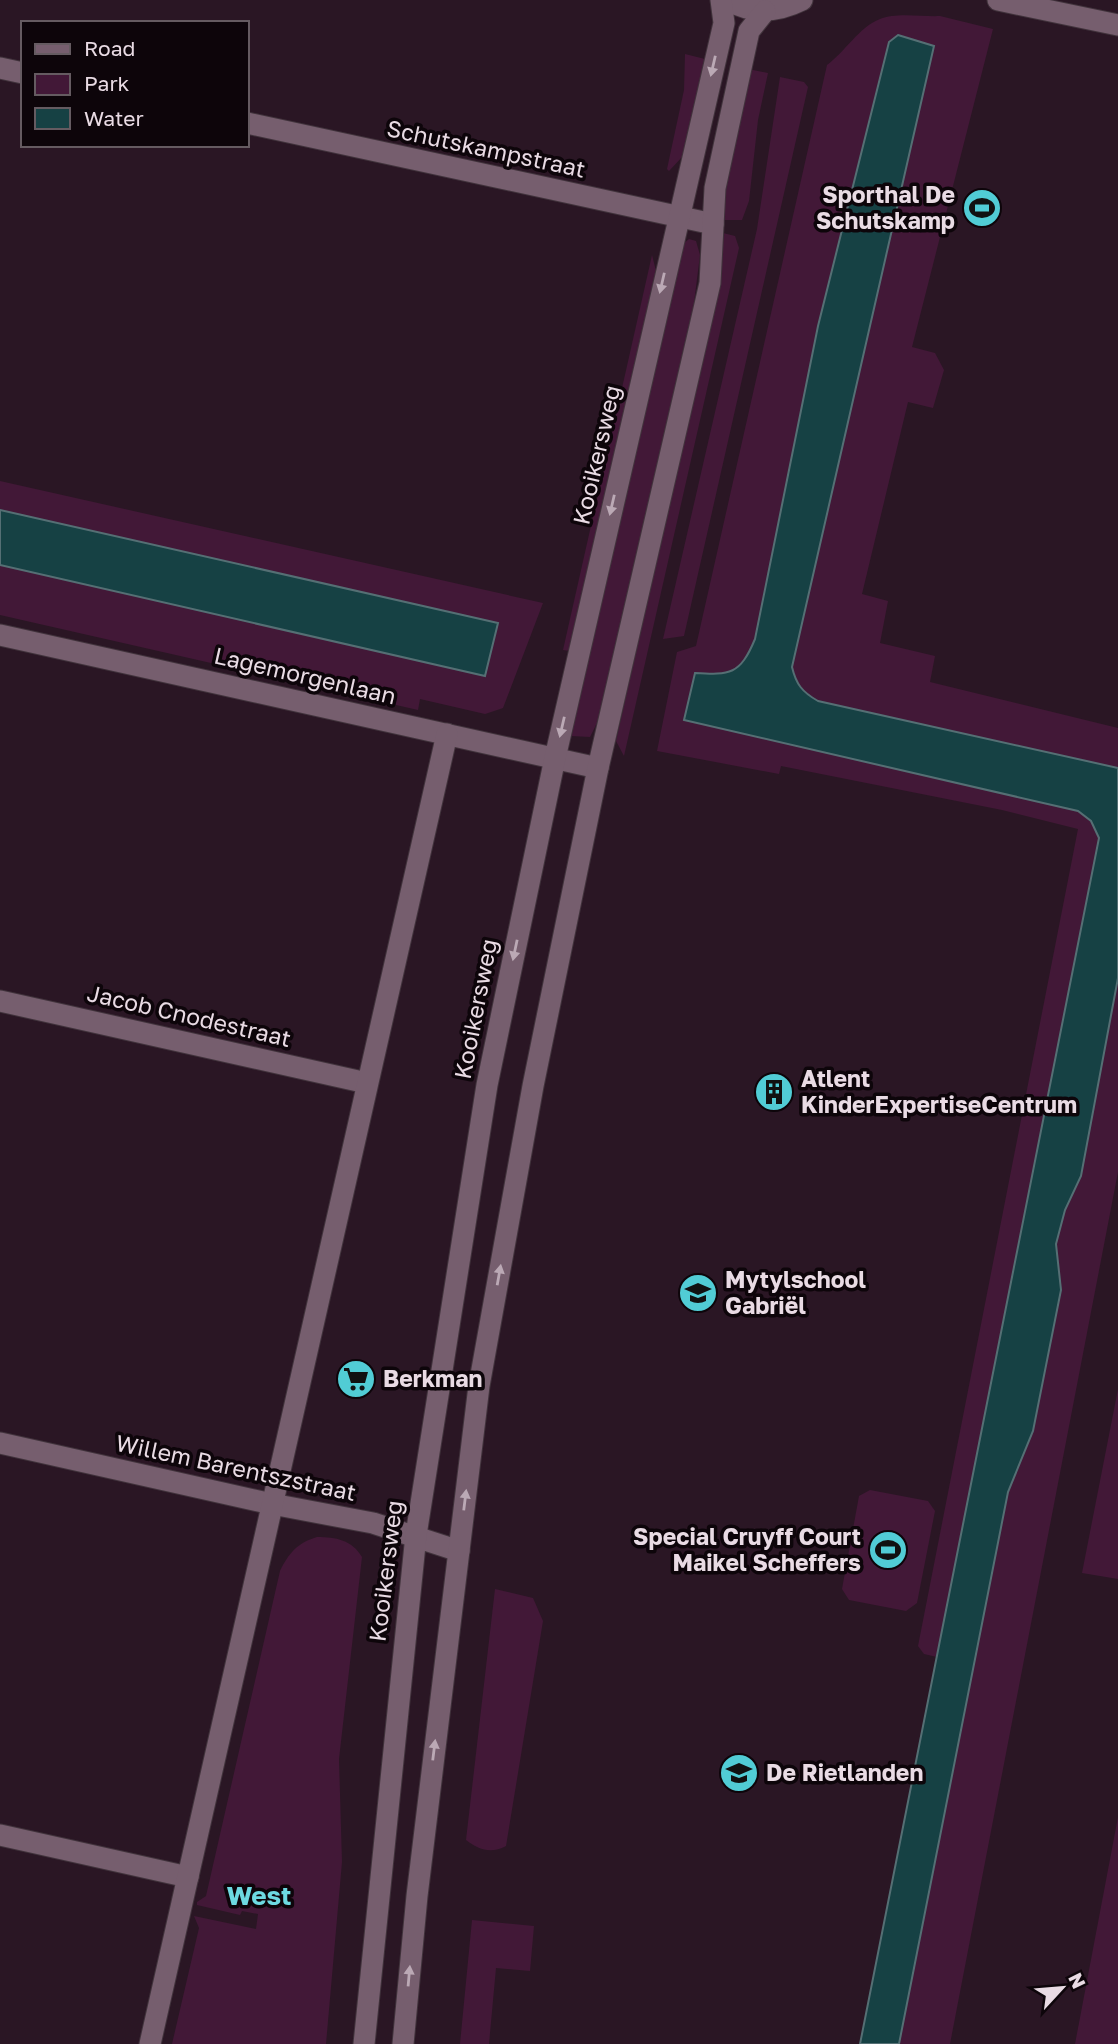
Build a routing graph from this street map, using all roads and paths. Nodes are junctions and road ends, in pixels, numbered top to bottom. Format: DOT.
graph roads {
  1 [pos="721,0"];
  2 [pos="727,0"];
  3 [pos="802,0"];
  4 [pos="998,0"];
  5 [pos="765,11"];
  6 [pos="1118,25"];
  7 [pos="0,68"];
  8 [pos="21,73"];
  9 [pos="248,123"];
  10 [pos="677,216"];
  11 [pos="713,224"];
  12 [pos="0,635"];
  13 [pos="447,734"];
  14 [pos="555,758"];
  15 [pos="598,768"];
  16 [pos="0,1001"];
  17 [pos="367,1083"];
  18 [pos="0,1443"];
  19 [pos="272,1504"];
  20 [pos="416,1535"];
  21 [pos="459,1551"];
  22 [pos="0,1835"];
  23 [pos="188,1877"];
  24 [pos="149,2044"];
  25 [pos="364,2044"];
  26 [pos="403,2044"];
  1 -- 10 [label="street, Kooikersweg, one-way"];
  2 -- 5 [label="street"];
  3 -- 5 [label="street"];
  4 -- 6 [label="street"];
  5 -- 11 [label="street"];
  7 -- 8 [label="street"];
  9 -- 10 [label="street, Schutskampstraat"];
  10 -- 11 [label="street, Schutskampstraat"];
  10 -- 14 [label="street, Kooikersweg, one-way"];
  11 -- 15 [label="street"];
  12 -- 13 [label="street, Lagemorgenlaan"];
  13 -- 14 [label="street, Lagemorgenlaan"];
  13 -- 17 [label="street"];
  14 -- 15 [label="street, Lagemorgenlaan"];
  14 -- 20 [label="street, Kooikersweg, one-way"];
  21 -- 15 [label="street, one-way"];
  16 -- 17 [label="street, Jacob Cnodestraat"];
  17 -- 19 [label="street"];
  18 -- 19 [label="street, Willem Barentszstraat"];
  19 -- 20 [label="street, Willem Barentszstraat"];
  19 -- 23 [label="street"];
  20 -- 21 [label="street, Willem Barentszstraat"];
  20 -- 25 [label="street, Kooikersweg"];
  26 -- 21 [label="street, one-way"];
  22 -- 23 [label="street"];
  23 -- 24 [label="street"];
}
